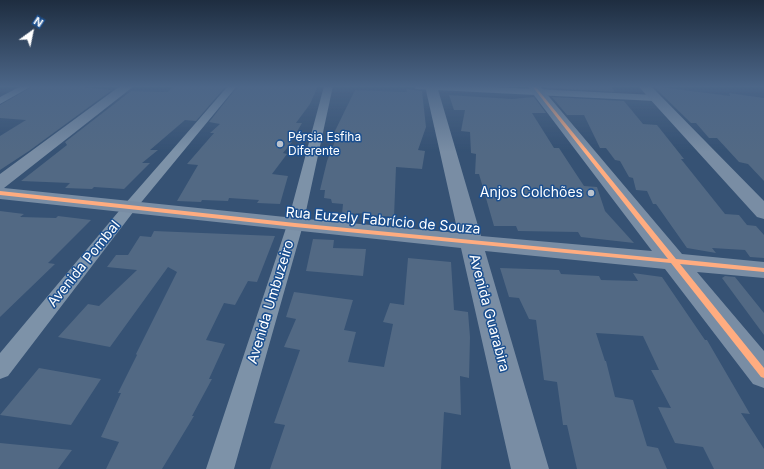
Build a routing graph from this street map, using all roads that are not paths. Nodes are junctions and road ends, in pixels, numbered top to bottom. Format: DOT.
graph roads {
  1 [pos="99,108"];
  2 [pos="214,108"];
  3 [pos="324,108"];
  4 [pos="432,108"];
  5 [pos="550,108"];
  6 [pos="664,108"];
  7 [pos="0,183"];
  8 [pos="0,193"];
  9 [pos="129,208"];
  10 [pos="764,213"];
  11 [pos="295,225"];
  12 [pos="470,241"];
  13 [pos="672,261"];
  14 [pos="764,270"];
  15 [pos="0,369"];
  16 [pos="764,374"];
  17 [pos="220,469"];
  18 [pos="530,469"];
  1 -- 7 [label="main road"];
  2 -- 9 [label="street, Avenida Pombal"];
  3 -- 11 [label="street, Avenida Umbuzeiro"];
  4 -- 12 [label="main road, Avenida Guarabira"];
  5 -- 13 [label="main road"];
  6 -- 10 [label="main road"];
  8 -- 9 [label="main road, Rua Euzely Fabrício de Souza"];
  9 -- 11 [label="main road, Rua Euzely Fabrício de Souza"];
  9 -- 15 [label="street, Avenida Pombal"];
  11 -- 12 [label="main road, Rua Euzely Fabrício de Souza"];
  11 -- 17 [label="street, Avenida Umbuzeiro"];
  12 -- 13 [label="main road, Rua Euzely Fabrício de Souza"];
  12 -- 18 [label="main road, Avenida Guarabira"];
  13 -- 14 [label="main road, Rua Euzely Fabrício de Souza"];
  13 -- 16 [label="main road"];
}
